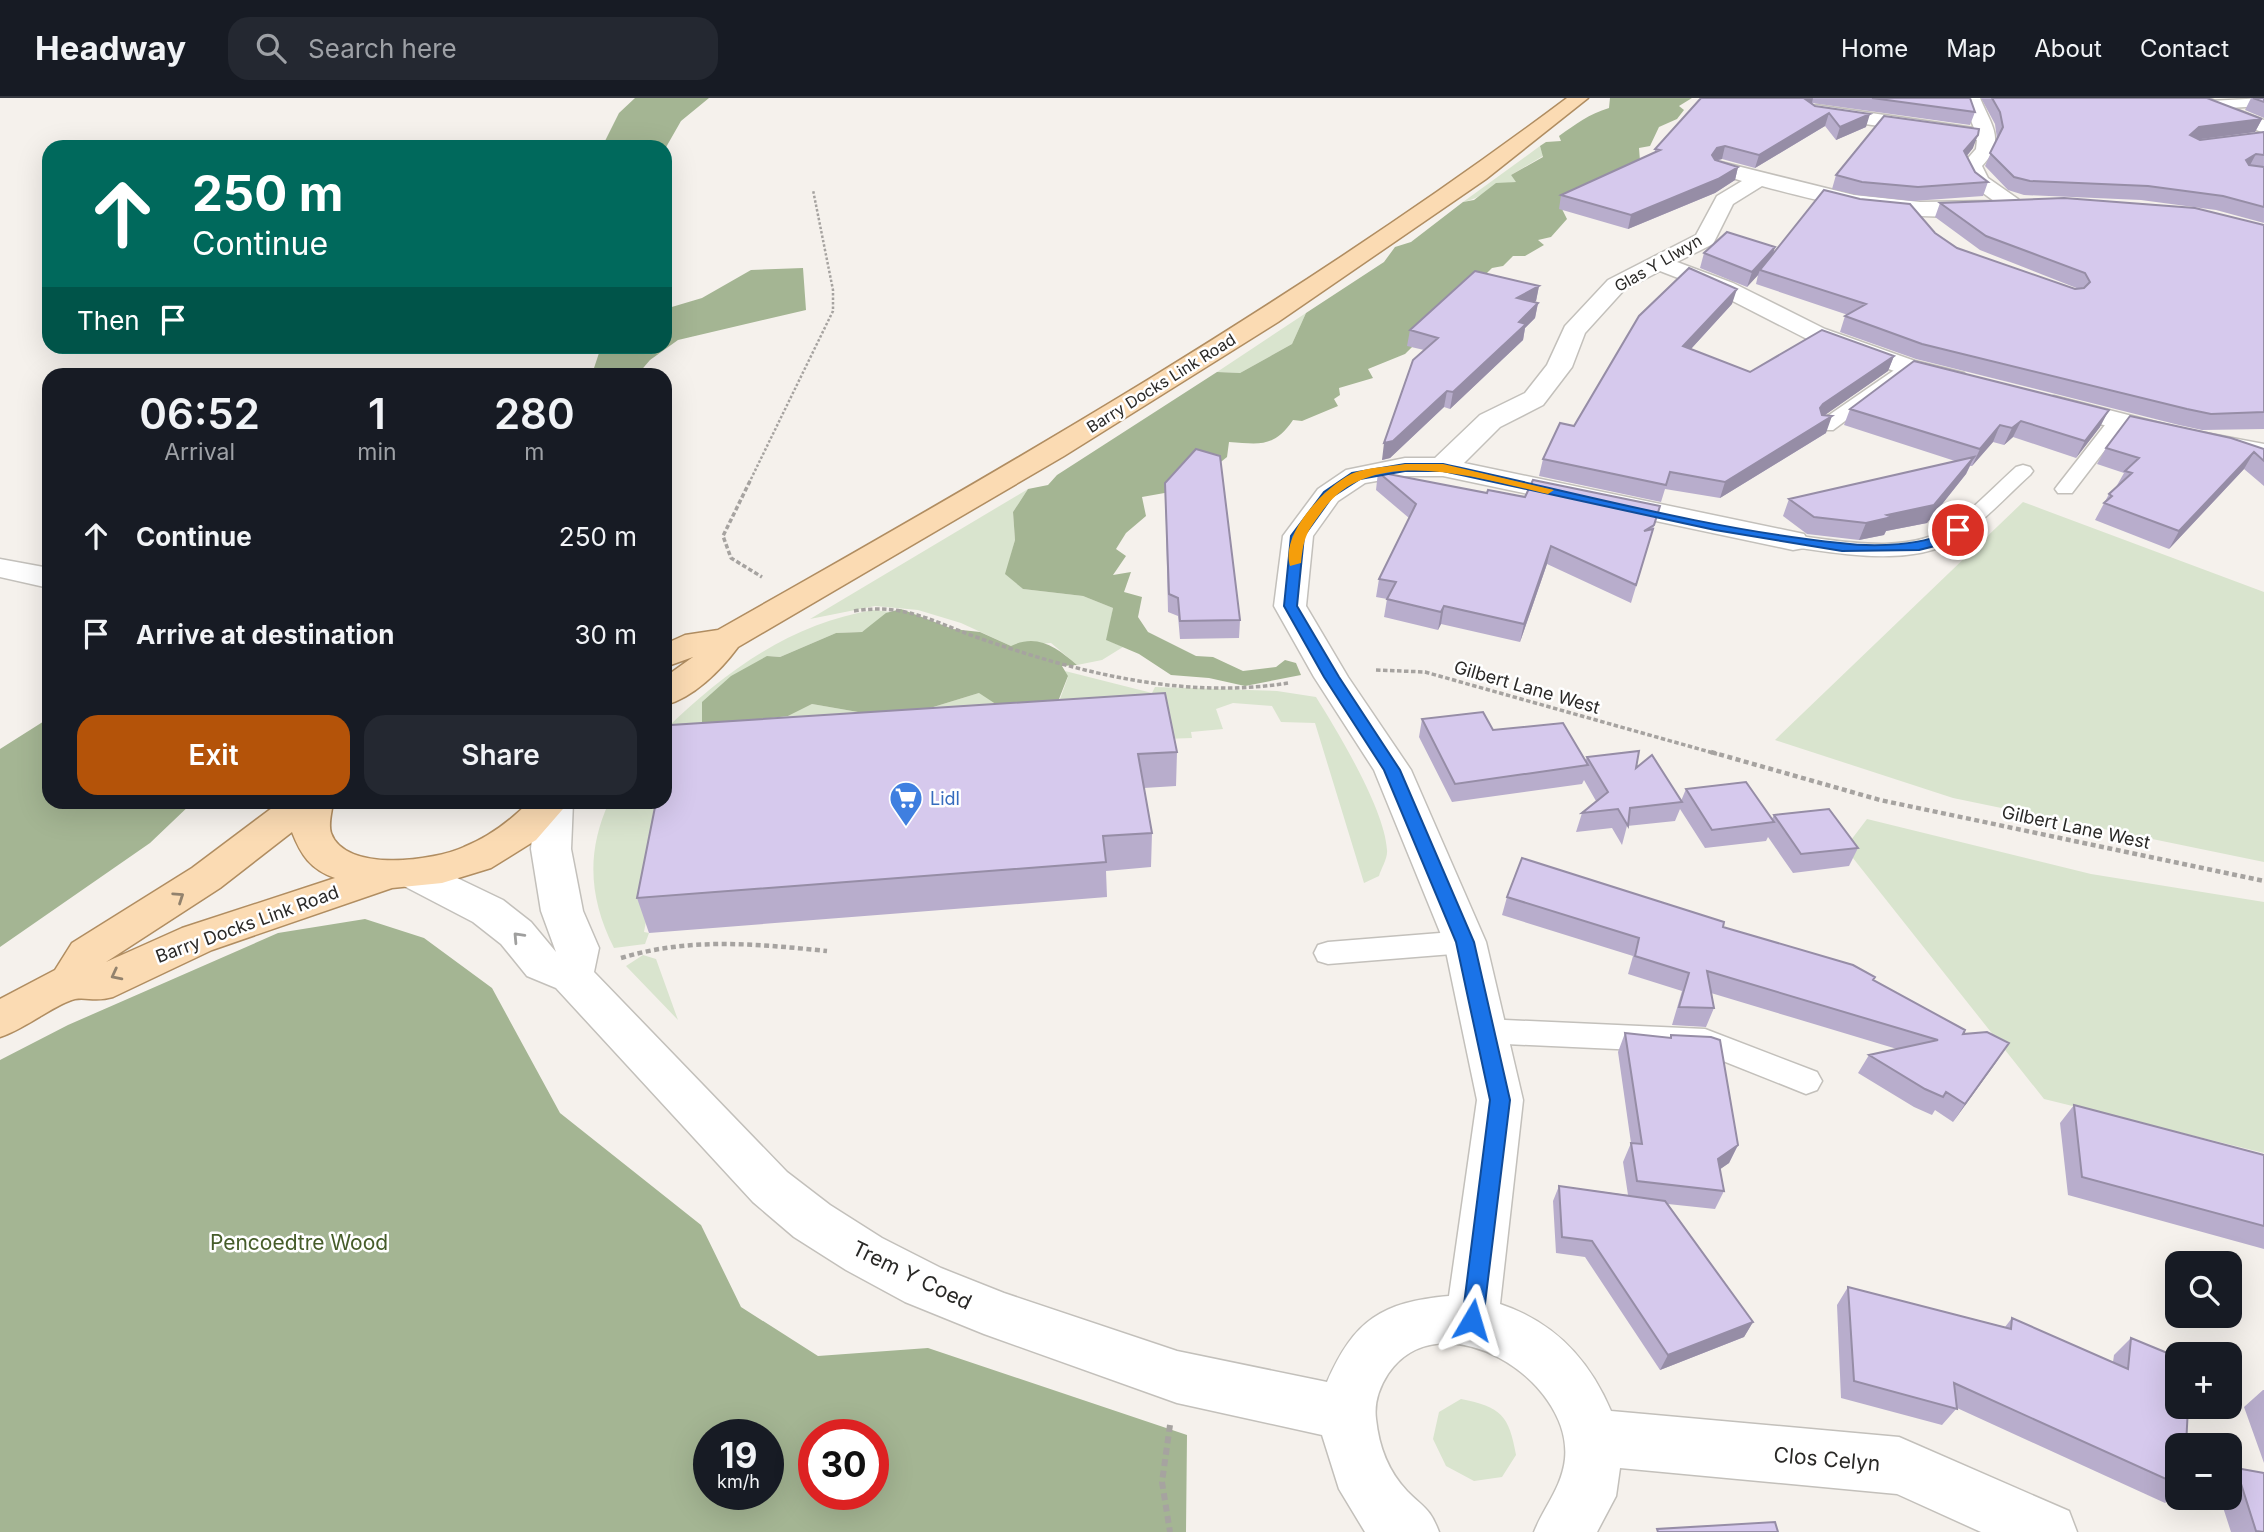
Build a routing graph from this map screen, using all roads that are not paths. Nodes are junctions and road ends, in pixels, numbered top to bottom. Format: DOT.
graph roads {
  1 [pos="1579,98"];
  2 [pos="1971,98"];
  3 [pos="2192,98"];
  4 [pos="2264,102"];
  5 [pos="2210,106"];
  6 [pos="1813,111"];
  7 [pos="2261,135"];
  8 [pos="1987,136"];
  9 [pos="1721,168"];
  10 [pos="1760,179"];
  11 [pos="2011,203"];
  12 [pos="2034,203"];
  13 [pos="1913,210"];
  14 [pos="1931,231"];
  15 [pos="1658,263"];
  16 [pos="1906,367"];
  17 [pos="1985,387"];
  18 [pos="2025,397"];
  19 [pos="2119,420"];
  20 [pos="1826,426"];
  21 [pos="2264,452"];
  22 [pos="1443,467"];
  23 [pos="2023,471"];
  24 [pos="2064,489"];
  25 [pos="1793,541"];
  26 [pos="0,568"];
  27 [pos="42,577"];
  28 [pos="726,640"];
  29 [pos="672,653"];
  30 [pos="672,689"];
  31 [pos="297,809"];
  32 [pos="312,809"];
  33 [pos="546,809"];
  34 [pos="552,809"];
  35 [pos="401,875"];
  36 [pos="1465,942"];
  37 [pos="1328,953"];
  38 [pos="571,976"];
  39 [pos="70,982"];
  40 [pos="0,1020"];
  41 [pos="1485,1031"];
  42 [pos="1806,1081"];
  43 [pos="1472,1320"];
  44 [pos="1347,1413"];
  45 [pos="1592,1437"];
  46 [pos="1410,1532"];
  47 [pos="1563,1532"];
  48 [pos="2048,1532"];
  1 -- 28 [label="main road, Barry Docks Link Road"];
  2 -- 8 [label="street"];
  3 -- 5 [label="street"];
  4 -- 5 [label="lane"];
  5 -- 7 [label="street"];
  6 -- 8 [label="street"];
  8 -- 11 [label="street"];
  9 -- 10 [label="street"];
  10 -- 13 [label="street"];
  10 -- 15 [label="street, Glas Y Llwyn"];
  11 -- 12 [label="street"];
  11 -- 13 [label="street"];
  13 -- 14 [label="street"];
  15 -- 16 [label="street"];
  15 -- 22 [label="street, Glas Y Llwyn"];
  16 -- 17 [label="street"];
  16 -- 20 [label="lane"];
  18 -- 19 [label="street"];
  19 -- 21 [label="street"];
  19 -- 24 [label="lane"];
  22 -- 25 [label="street"];
  22 -- 36 [label="street"];
  23 -- 25 [label="lane"];
  26 -- 27 [label="street"];
  28 -- 29 [label="main road, Barry Docks Link Road"];
  28 -- 30 [label="main road, Barry Docks Link Road"];
  39 -- 31 [label="main road, Barry Docks Link Road, one-way"];
  32 -- 35 [label="main road"];
  33 -- 35 [label="main road, Barry Docks Link Road"];
  34 -- 38 [label="street"];
  38 -- 35 [label="street, Trem Y Coed, one-way"];
  35 -- 39 [label="main road, Barry Docks Link Road, one-way"];
  36 -- 37 [label="lane"];
  36 -- 41 [label="street"];
  38 -- 44 [label="street, Trem Y Coed"];
  39 -- 40 [label="main road, Barry Docks Link Road"];
  41 -- 42 [label="lane"];
  41 -- 43 [label="street"];
  43 -- 44 [label="street"];
  43 -- 45 [label="street"];
  44 -- 46 [label="street"];
  45 -- 47 [label="street"];
  45 -- 48 [label="street, Clos Celyn"];
}
